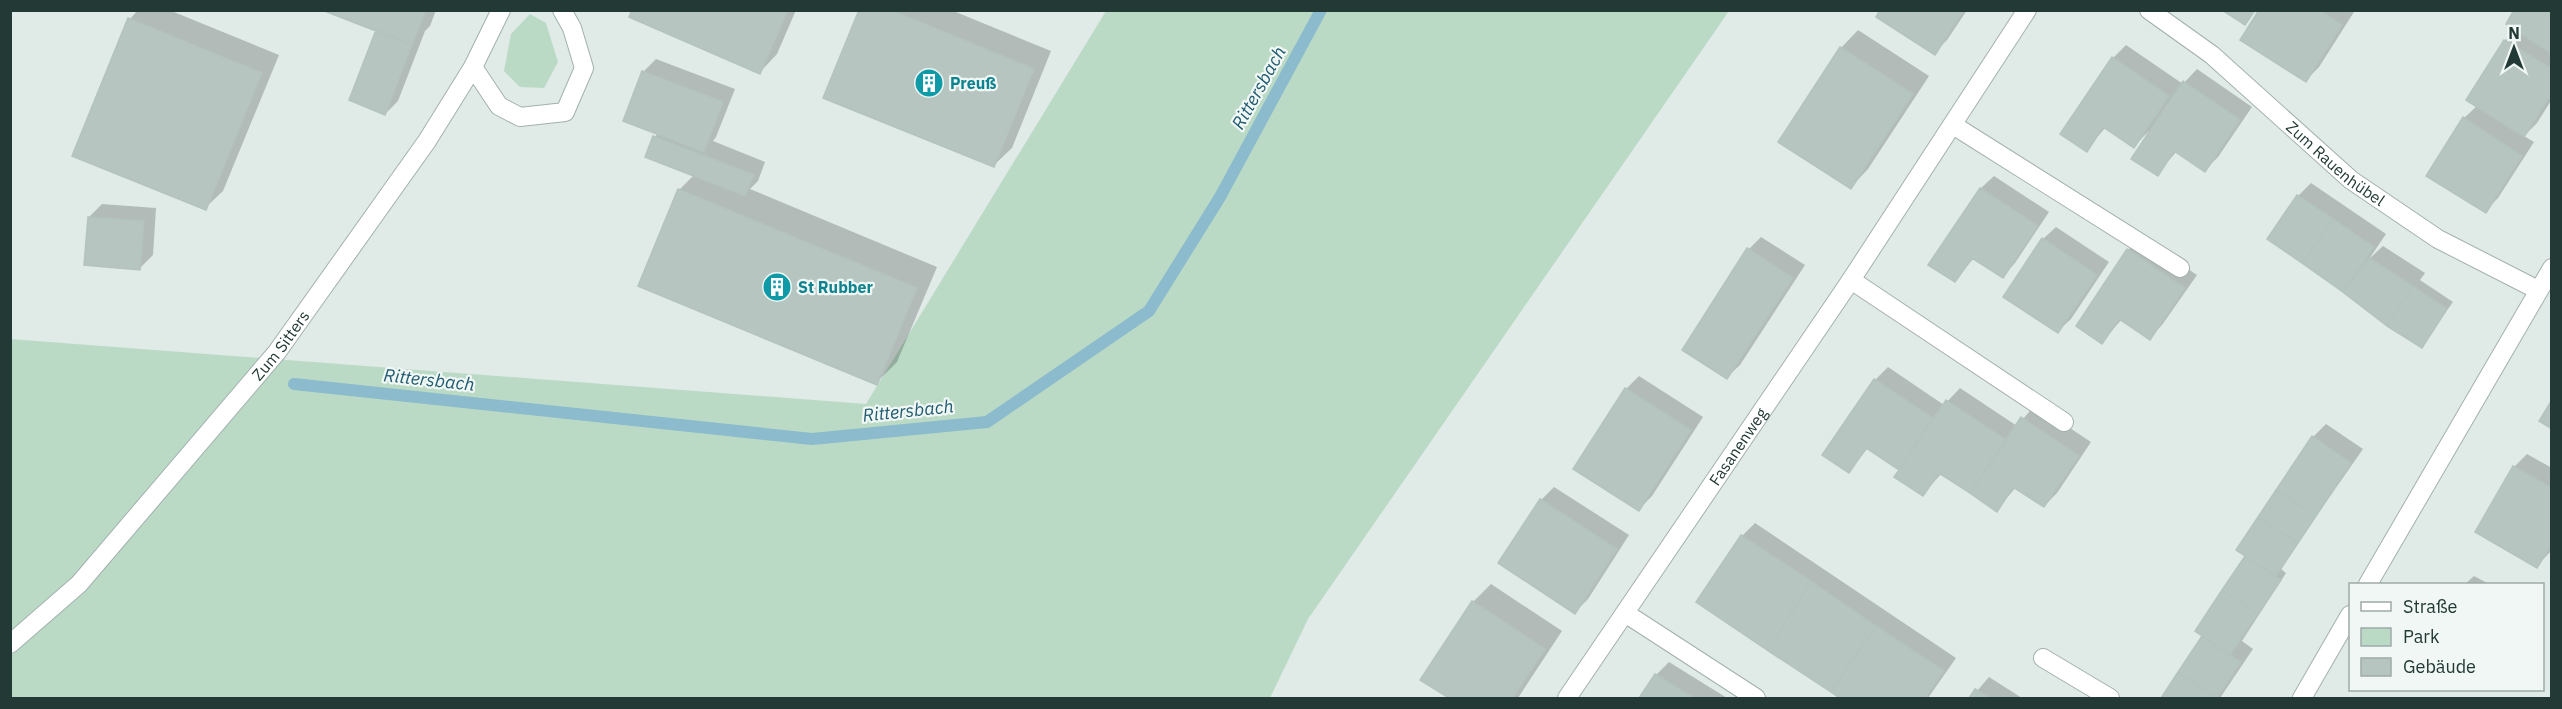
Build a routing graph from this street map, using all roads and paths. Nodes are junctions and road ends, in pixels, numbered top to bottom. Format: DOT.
graph roads {
  1 [pos="501,10"];
  2 [pos="562,10"];
  3 [pos="2027,10"];
  4 [pos="2149,10"];
  5 [pos="473,66"];
  6 [pos="1953,124"];
  7 [pos="2180,267"];
  8 [pos="2552,268"];
  9 [pos="1851,280"];
  10 [pos="2538,290"];
  11 [pos="2064,422"];
  12 [pos="2369,583"];
  13 [pos="1625,613"];
  14 [pos="2349,617"];
  15 [pos="10,644"];
  16 [pos="2043,658"];
  17 [pos="1568,699"];
  18 [pos="1756,699"];
  19 [pos="2110,699"];
  20 [pos="2302,699"];
  1 -- 5 [label="street, Zum Sitters"];
  2 -- 5 [label="street"];
  3 -- 6 [label="street, Fasanenweg"];
  4 -- 10 [label="street, Zum Rauenhübel"];
  5 -- 15 [label="street, Zum Sitters"];
  6 -- 7 [label="street"];
  6 -- 9 [label="street, Fasanenweg"];
  8 -- 10 [label="street"];
  9 -- 11 [label="street"];
  9 -- 13 [label="street, Fasanenweg"];
  10 -- 12 [label="street"];
  13 -- 17 [label="street, Fasanenweg"];
  13 -- 18 [label="street"];
  14 -- 20 [label="street"];
  16 -- 19 [label="street"];
}
